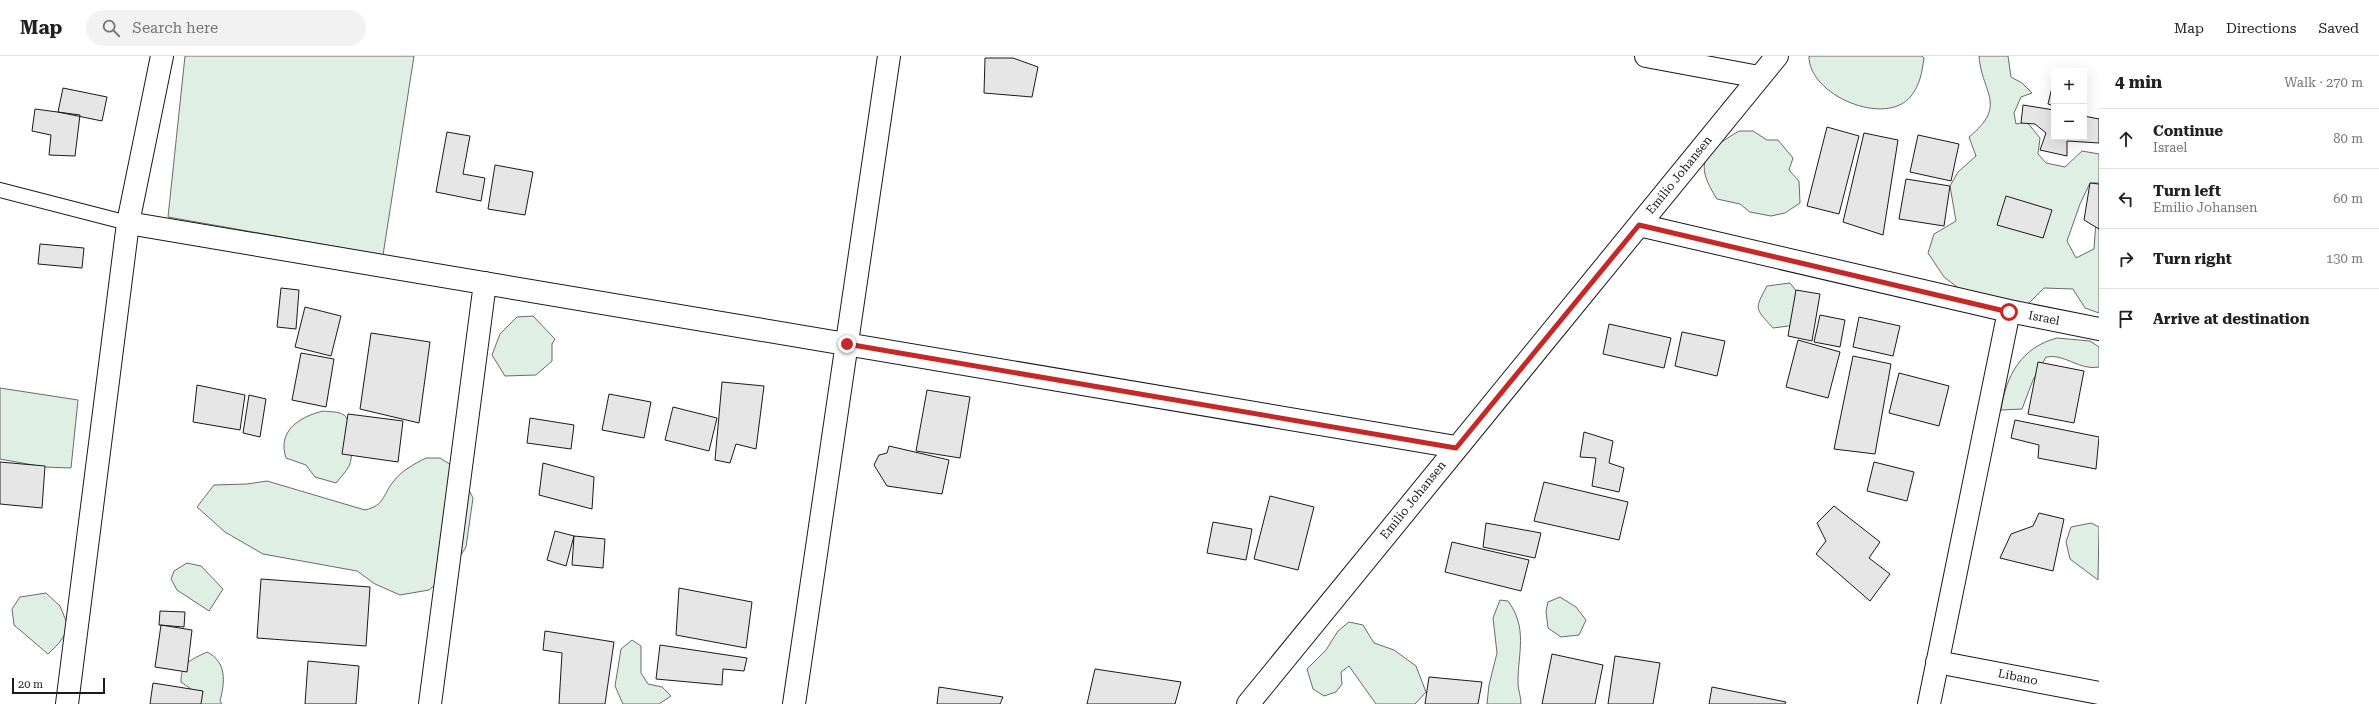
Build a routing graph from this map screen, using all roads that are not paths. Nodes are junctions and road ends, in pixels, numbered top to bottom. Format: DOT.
graph roads {
  1 [pos="162,56"];
  2 [pos="889,56"];
  3 [pos="1646,56"];
  4 [pos="1777,56"];
  5 [pos="1759,77"];
  6 [pos="0,190"];
  7 [pos="128,223"];
  8 [pos="1639,225"];
  9 [pos="485,284"];
  10 [pos="2009,312"];
  11 [pos="2099,329"];
  12 [pos="847,344"];
  13 [pos="1456,448"];
  14 [pos="1937,662"];
  15 [pos="2099,693"];
  16 [pos="67,704"];
  17 [pos="430,704"];
  18 [pos="794,704"];
  19 [pos="1248,704"];
  20 [pos="1929,704"];
  1 -- 7 [label="street"];
  2 -- 12 [label="street"];
  3 -- 5 [label="street"];
  4 -- 5 [label="street, Emilio Johansen"];
  5 -- 8 [label="street, Emilio Johansen"];
  6 -- 7 [label="lane"];
  7 -- 9 [label="street"];
  7 -- 16 [label="street"];
  8 -- 10 [label="street, Israel"];
  8 -- 13 [label="street, Emilio Johansen"];
  9 -- 12 [label="street"];
  9 -- 17 [label="street"];
  10 -- 11 [label="street, Israel"];
  10 -- 14 [label="street"];
  12 -- 13 [label="street"];
  12 -- 18 [label="street"];
  13 -- 19 [label="street, Emilio Johansen"];
  14 -- 15 [label="street, Libano"];
  14 -- 20 [label="street"];
}
